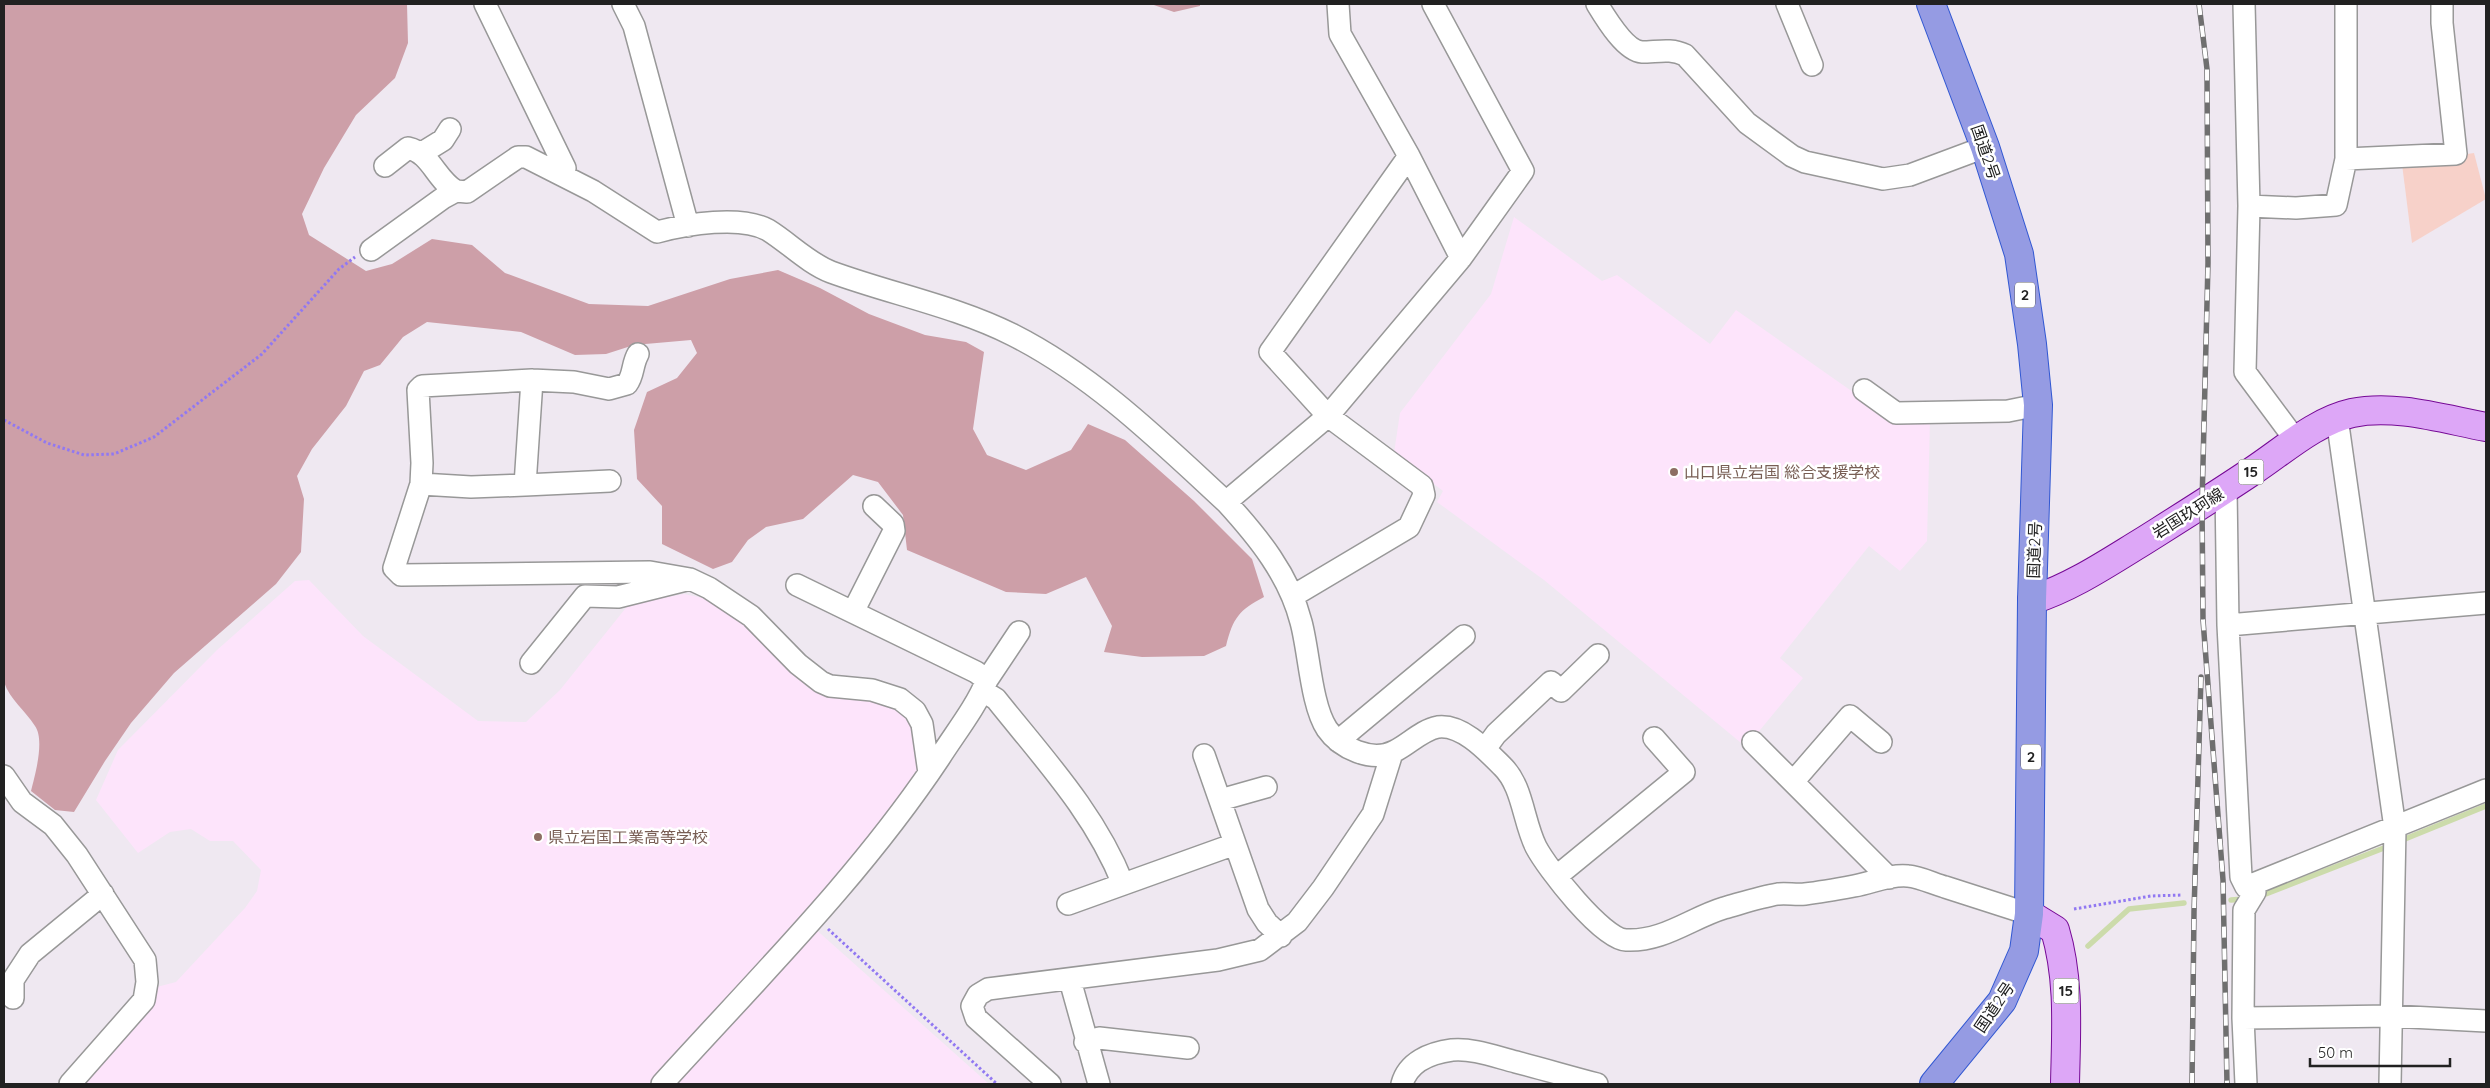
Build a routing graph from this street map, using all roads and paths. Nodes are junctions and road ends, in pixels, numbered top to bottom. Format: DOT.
graph roads {
  1 [pos="486,4"];
  2 [pos="623,4"];
  3 [pos="1338,4"];
  4 [pos="1433,4"];
  5 [pos="1597,4"];
  6 [pos="1787,4"];
  7 [pos="1931,4"];
  8 [pos="2244,4"];
  9 [pos="2346,4"];
  10 [pos="2442,4"];
  11 [pos="1812,66"];
  12 [pos="450,129"];
  13 [pos="1986,146"];
  14 [pos="422,154"];
  15 [pos="1409,156"];
  16 [pos="2346,159"];
  17 [pos="385,166"];
  18 [pos="564,175"];
  19 [pos="456,191"];
  20 [pos="2249,206"];
  21 [pos="688,226"];
  22 [pos="371,250"];
  23 [pos="1461,258"];
  24 [pos="638,354"];
  25 [pos="532,380"];
  26 [pos="1864,390"];
  27 [pos="2038,405"];
  28 [pos="1328,416"];
  29 [pos="2337,418"];
  30 [pos="4,420"];
  31 [pos="2486,427"];
  32 [pos="2296,442"];
  33 [pos="610,481"];
  34 [pos="421,484"];
  35 [pos="525,485"];
  36 [pos="2226,489"];
  37 [pos="1226,502"];
  38 [pos="874,506"];
  39 [pos="690,579"];
  40 [pos="797,585"];
  41 [pos="1293,596"];
  42 [pos="2032,600"];
  43 [pos="2486,603"];
  44 [pos="853,612"];
  45 [pos="2366,612"];
  46 [pos="2228,625"];
  47 [pos="1019,632"];
  48 [pos="1464,636"];
  49 [pos="1598,655"];
  50 [pos="531,663"];
  51 [pos="985,685"];
  52 [pos="1654,738"];
  53 [pos="1338,741"];
  54 [pos="1753,742"];
  55 [pos="1881,742"];
  56 [pos="1484,749"];
  57 [pos="1392,753"];
  58 [pos="1204,755"];
  59 [pos="929,773"];
  60 [pos="4,776"];
  61 [pos="1793,782"];
  62 [pos="1266,787"];
  63 [pos="2486,790"];
  64 [pos="1220,800"];
  65 [pos="2395,832"];
  66 [pos="1235,844"];
  67 [pos="1556,876"];
  68 [pos="1889,878"];
  69 [pos="1123,884"];
  70 [pos="103,894"];
  71 [pos="2182,895"];
  72 [pos="2251,895"];
  73 [pos="1068,904"];
  74 [pos="2074,909"];
  75 [pos="2029,914"];
  76 [pos="814,916"];
  77 [pos="1281,936"];
  78 [pos="1070,980"];
  79 [pos="13,998"];
  80 [pos="2391,1016"];
  81 [pos="2243,1018"];
  82 [pos="2486,1021"];
  83 [pos="1085,1042"];
  84 [pos="1188,1048"];
  85 [pos="70,1084"];
  86 [pos="662,1084"];
  87 [pos="997,1084"];
  88 [pos="1050,1084"];
  89 [pos="1099,1084"];
  90 [pos="1402,1084"];
  91 [pos="1597,1084"];
  92 [pos="1934,1084"];
  93 [pos="2065,1084"];
  94 [pos="2246,1084"];
  95 [pos="2390,1084"];
  1 -- 18 [label="street"];
  2 -- 21 [label="street"];
  3 -- 15 [label="street"];
  4 -- 23 [label="street"];
  5 -- 13 [label="street"];
  6 -- 11 [label="street"];
  7 -- 13 [label="highway, 国道2号 / 2"];
  8 -- 20 [label="street"];
  9 -- 16 [label="street"];
  10 -- 16 [label="street"];
  12 -- 14 [label="street"];
  13 -- 27 [label="highway, 国道2号 / 2"];
  14 -- 17 [label="street"];
  14 -- 19 [label="street"];
  15 -- 23 [label="street"];
  15 -- 28 [label="street"];
  16 -- 20 [label="street"];
  18 -- 19 [label="street"];
  18 -- 21 [label="street"];
  19 -- 22 [label="street"];
  20 -- 32 [label="street"];
  21 -- 37 [label="street"];
  22 -- 30 [label="path"];
  23 -- 28 [label="street"];
  24 -- 25 [label="street"];
  25 -- 34 [label="street"];
  25 -- 35 [label="street"];
  26 -- 27 [label="street"];
  27 -- 42 [label="highway, 国道2号 / 2"];
  28 -- 37 [label="street"];
  28 -- 41 [label="street"];
  29 -- 31 [label="main road, 岩国玖珂線 / 15"];
  29 -- 32 [label="main road, 岩国玖珂線 / 15"];
  29 -- 45 [label="street"];
  32 -- 36 [label="main road, 岩国玖珂線 / 15"];
  33 -- 35 [label="street"];
  34 -- 35 [label="street"];
  34 -- 39 [label="street"];
  36 -- 42 [label="main road, 岩国玖珂線 / 15"];
  36 -- 46 [label="street"];
  37 -- 41 [label="street"];
  38 -- 44 [label="street"];
  39 -- 50 [label="street"];
  39 -- 59 [label="street"];
  40 -- 44 [label="street"];
  41 -- 53 [label="street"];
  42 -- 75 [label="highway, 国道2号 / 2"];
  43 -- 45 [label="street"];
  44 -- 51 [label="street"];
  45 -- 46 [label="street"];
  45 -- 65 [label="street"];
  46 -- 72 [label="street"];
  47 -- 51 [label="street"];
  48 -- 53 [label="street"];
  49 -- 56 [label="street"];
  51 -- 59 [label="street"];
  51 -- 69 [label="street"];
  52 -- 67 [label="street"];
  53 -- 57 [label="street"];
  54 -- 61 [label="street"];
  55 -- 61 [label="street"];
  56 -- 57 [label="street"];
  56 -- 67 [label="street"];
  57 -- 77 [label="street"];
  58 -- 64 [label="street"];
  59 -- 76 [label="street"];
  60 -- 70 [label="street"];
  61 -- 68 [label="street"];
  62 -- 64 [label="street"];
  63 -- 65 [label="street"];
  64 -- 66 [label="street"];
  65 -- 72 [label="street"];
  65 -- 80 [label="street"];
  66 -- 69 [label="street"];
  66 -- 77 [label="street"];
  67 -- 68 [label="street"];
  68 -- 75 [label="street"];
  69 -- 73 [label="street"];
  70 -- 79 [label="street"];
  70 -- 85 [label="street"];
  71 -- 74 [label="path"];
  72 -- 81 [label="street"];
  75 -- 92 [label="highway, 国道2号 / 2"];
  75 -- 93 [label="main road, 15"];
  76 -- 86 [label="street"];
  76 -- 87 [label="path"];
  77 -- 78 [label="street"];
  78 -- 83 [label="street"];
  78 -- 88 [label="street"];
  80 -- 81 [label="street"];
  80 -- 82 [label="street"];
  80 -- 95 [label="street"];
  81 -- 94 [label="street"];
  83 -- 84 [label="street"];
  83 -- 89 [label="street"];
  90 -- 91 [label="street"];
}
